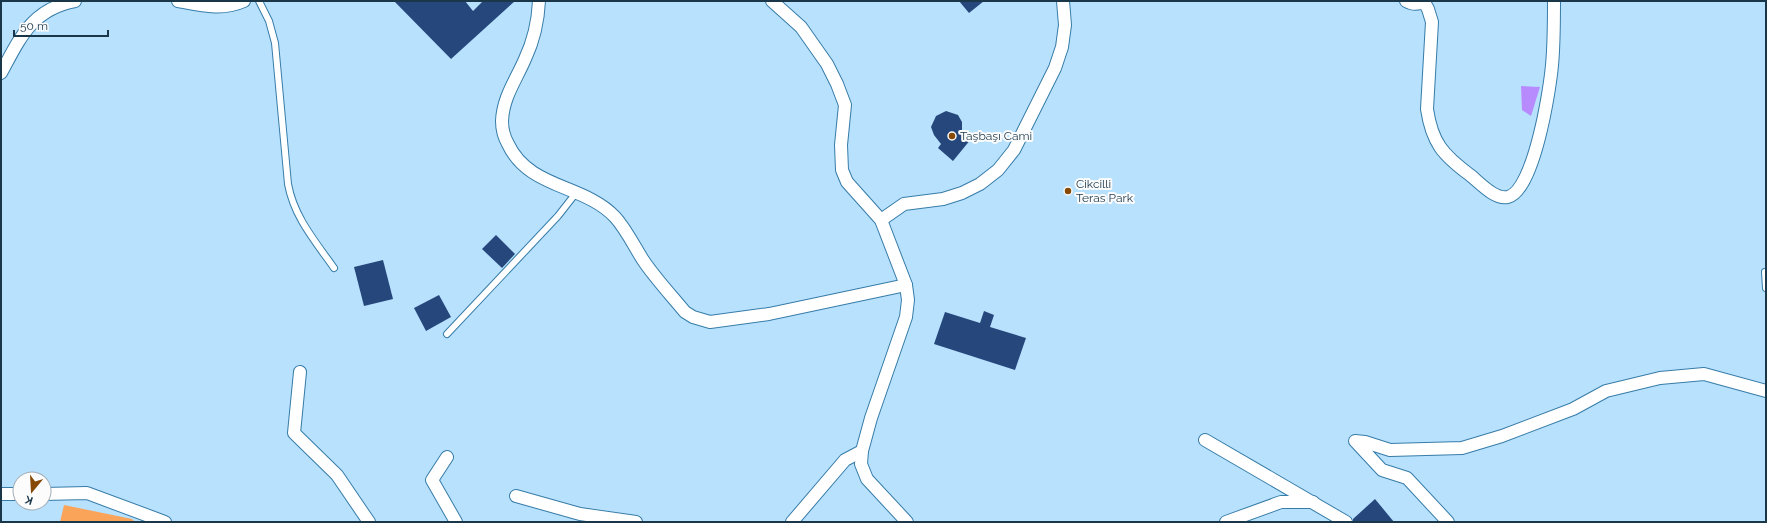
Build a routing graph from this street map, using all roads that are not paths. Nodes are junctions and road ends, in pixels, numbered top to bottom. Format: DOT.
graph roads {
  1 [pos="75,1"];
  2 [pos="178,1"];
  3 [pos="244,1"];
  4 [pos="259,1"];
  5 [pos="539,1"];
  6 [pos="772,1"];
  7 [pos="1063,1"];
  8 [pos="1406,1"];
  9 [pos="1424,1"];
  10 [pos="1554,1"];
  11 [pos="1,73"];
  12 [pos="576,193"];
  13 [pos="881,220"];
  14 [pos="334,268"];
  15 [pos="1765,272"];
  16 [pos="906,285"];
  17 [pos="1766,288"];
  18 [pos="447,334"];
  19 [pos="300,372"];
  20 [pos="1766,391"];
  21 [pos="1205,440"];
  22 [pos="862,451"];
  23 [pos="448,457"];
  24 [pos="1,494"];
  25 [pos="12,494"];
  26 [pos="52,494"];
  27 [pos="516,496"];
  28 [pos="1314,502"];
  29 [pos="165,522"];
  30 [pos="368,522"];
  31 [pos="456,522"];
  32 [pos="636,522"];
  33 [pos="792,522"];
  34 [pos="907,522"];
  35 [pos="1226,522"];
  36 [pos="1346,522"];
  37 [pos="1448,522"];
  1 -- 11 [label="street"];
  2 -- 3 [label="street"];
  4 -- 14 [label="lane"];
  5 -- 12 [label="street"];
  6 -- 13 [label="street"];
  7 -- 13 [label="street"];
  8 -- 9 [label="street"];
  9 -- 10 [label="street"];
  12 -- 16 [label="street"];
  12 -- 18 [label="lane"];
  13 -- 16 [label="street"];
  15 -- 17 [label="lane"];
  16 -- 22 [label="street"];
  19 -- 30 [label="street"];
  20 -- 37 [label="street"];
  21 -- 28 [label="street"];
  22 -- 33 [label="street"];
  22 -- 34 [label="street"];
  23 -- 31 [label="street"];
  24 -- 25 [label="street"];
  26 -- 29 [label="street"];
  27 -- 32 [label="street"];
  28 -- 35 [label="street"];
  28 -- 36 [label="street"];
}
